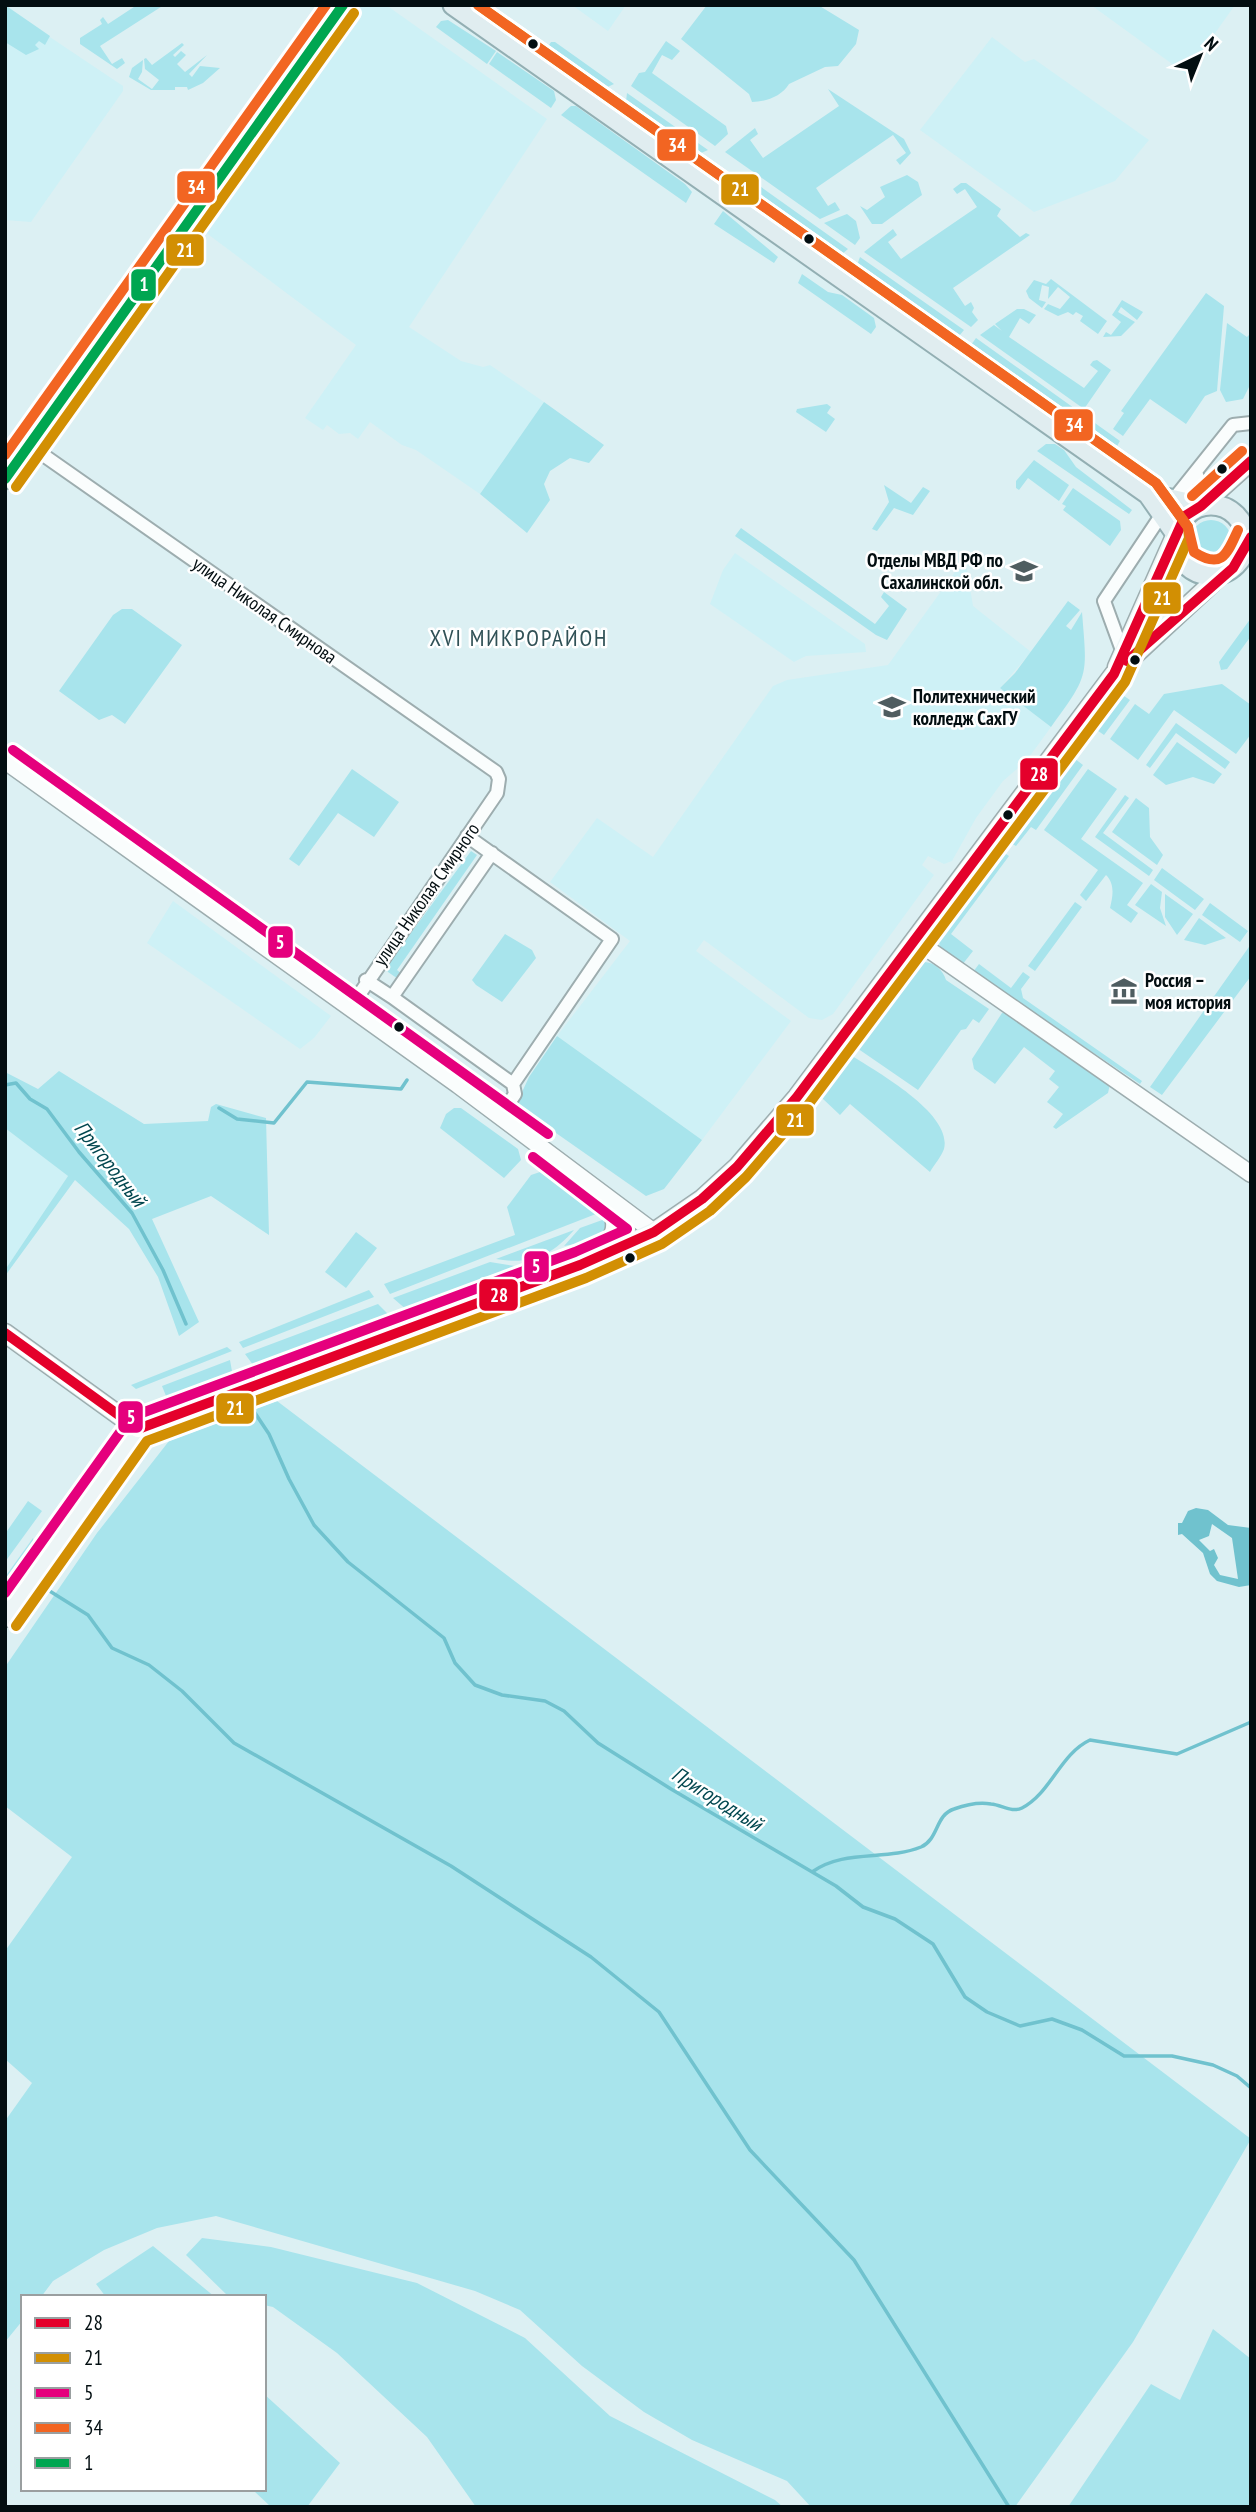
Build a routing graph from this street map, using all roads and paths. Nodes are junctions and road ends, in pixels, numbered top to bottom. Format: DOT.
graph roads {
  1 [pos="343,5"];
  2 [pos="453,5"];
  3 [pos="1251,423"];
  4 [pos="29,444"];
  5 [pos="1251,461"];
  6 [pos="1196,472"];
  7 [pos="5,479"];
  8 [pos="1204,504"];
  9 [pos="1168,507"];
  10 [pos="1176,534"];
  11 [pos="1248,542"];
  12 [pos="1223,573"];
  13 [pos="1124,653"];
  14 [pos="1114,674"];
  15 [pos="5,761"];
  16 [pos="499,779"];
  17 [pos="467,836"];
  18 [pos="492,853"];
  19 [pos="915,940"];
  20 [pos="366,980"];
  21 [pos="392,997"];
  22 [pos="350,1008"];
  23 [pos="513,1084"];
  24 [pos="500,1116"];
  25 [pos="1251,1174"];
  26 [pos="600,1189"];
  27 [pos="670,1219"];
  28 [pos="654,1232"];
  29 [pos="597,1258"];
  30 [pos="5,1333"];
  31 [pos="138,1429"];
  32 [pos="5,1619"];
  1 -- 4 [label="main road"];
  2 -- 9 [label="main road"];
  3 -- 6 [label="street"];
  4 -- 7 [label="main road"];
  4 -- 16 [label="street, улица Николая Смирнова"];
  5 -- 8 [label="main road"];
  6 -- 8 [label="street"];
  6 -- 9 [label="street"];
  8 -- 9 [label="main road"];
  8 -- 10 [label="main road"];
  8 -- 11 [label="main road"];
  9 -- 10 [label="main road"];
  9 -- 13 [label="street"];
  10 -- 12 [label="main road"];
  10 -- 13 [label="main road"];
  11 -- 12 [label="main road"];
  12 -- 14 [label="main road"];
  13 -- 14 [label="main road"];
  14 -- 19 [label="main road"];
  15 -- 22 [label="street"];
  16 -- 17 [label="street, улица Николая Смирного"];
  17 -- 18 [label="street"];
  17 -- 20 [label="street, улица Николая Смирного"];
  18 -- 21 [label="street"];
  18 -- 23 [label="street"];
  19 -- 25 [label="street"];
  19 -- 27 [label="main road"];
  20 -- 21 [label="street"];
  20 -- 22 [label="street, улица Николая Смирного"];
  21 -- 23 [label="street"];
  22 -- 24 [label="street"];
  23 -- 24 [label="street"];
  24 -- 26 [label="street"];
  26 -- 27 [label="street"];
  26 -- 28 [label="street"];
  26 -- 29 [label="street"];
  27 -- 28 [label="main road"];
  28 -- 29 [label="main road"];
  29 -- 31 [label="main road"];
  30 -- 31 [label="main road"];
  31 -- 32 [label="main road"];
}
